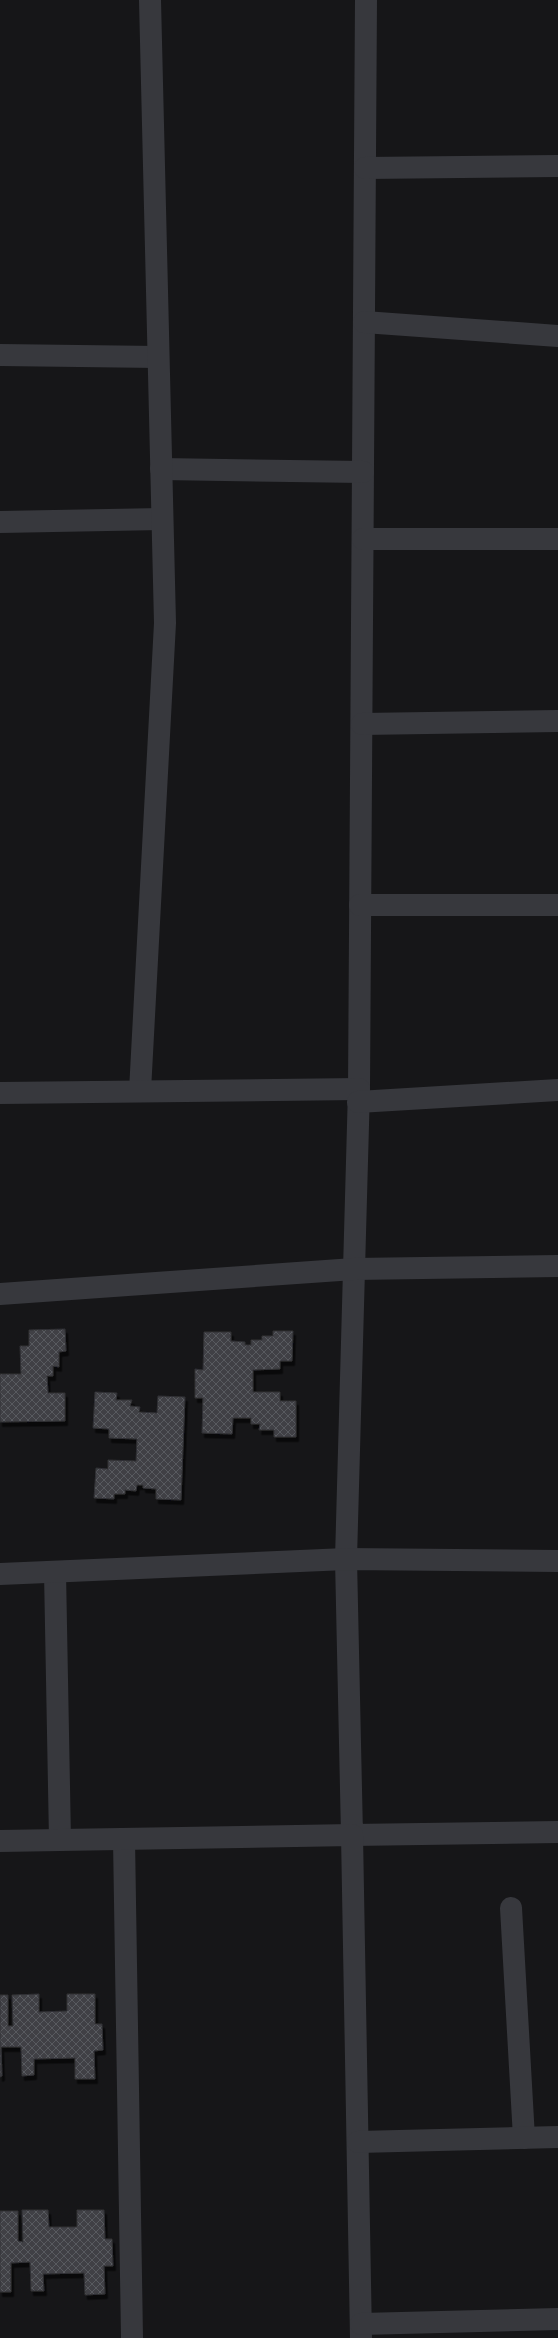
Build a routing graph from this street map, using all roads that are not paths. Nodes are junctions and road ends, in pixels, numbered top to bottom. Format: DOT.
graph roads {
  1 [pos="150,0"];
  2 [pos="366,0"];
  3 [pos="558,166"];
  4 [pos="365,168"];
  5 [pos="364,322"];
  6 [pos="558,336"];
  7 [pos="0,355"];
  8 [pos="158,357"];
  9 [pos="161,469"];
  10 [pos="363,472"];
  11 [pos="162,519"];
  12 [pos="0,522"];
  13 [pos="363,539"];
  14 [pos="558,539"];
  15 [pos="558,721"];
  16 [pos="362,724"];
  17 [pos="360,904"];
  18 [pos="558,905"];
  19 [pos="558,1090"];
  20 [pos="140,1091"];
  21 [pos="0,1093"];
  22 [pos="359,1095"];
  23 [pos="558,1266"];
  24 [pos="354,1270"];
  25 [pos="0,1294"];
  26 [pos="346,1559"];
  27 [pos="558,1561"];
  28 [pos="55,1572"];
  29 [pos="0,1574"];
  30 [pos="558,1832"];
  31 [pos="352,1835"];
  32 [pos="124,1839"];
  33 [pos="60,1840"];
  34 [pos="0,1841"];
  35 [pos="511,1908"];
  36 [pos="558,2137"];
  37 [pos="524,2138"];
  38 [pos="358,2142"];
  39 [pos="558,2319"];
  40 [pos="361,2331"];
  41 [pos="132,2338"];
  1 -- 8 [label="street"];
  2 -- 4 [label="street"];
  3 -- 4 [label="street"];
  4 -- 5 [label="street"];
  5 -- 6 [label="street"];
  5 -- 10 [label="street"];
  7 -- 8 [label="street"];
  8 -- 9 [label="street"];
  9 -- 10 [label="street"];
  9 -- 11 [label="street"];
  10 -- 13 [label="street"];
  11 -- 12 [label="street"];
  11 -- 20 [label="street"];
  13 -- 14 [label="street"];
  13 -- 16 [label="street"];
  15 -- 16 [label="street"];
  16 -- 17 [label="street"];
  17 -- 18 [label="street"];
  17 -- 22 [label="street"];
  19 -- 22 [label="street"];
  20 -- 21 [label="street"];
  20 -- 22 [label="street"];
  22 -- 24 [label="street"];
  23 -- 24 [label="street"];
  24 -- 25 [label="street"];
  24 -- 26 [label="street"];
  26 -- 27 [label="street"];
  26 -- 28 [label="street"];
  26 -- 31 [label="street"];
  28 -- 29 [label="street"];
  28 -- 33 [label="street"];
  30 -- 31 [label="street"];
  31 -- 32 [label="street"];
  31 -- 38 [label="street"];
  32 -- 33 [label="street"];
  32 -- 41 [label="street"];
  33 -- 34 [label="street"];
  35 -- 37 [label="street"];
  36 -- 37 [label="street"];
  37 -- 38 [label="street"];
  38 -- 40 [label="street"];
  39 -- 40 [label="street"];
}
